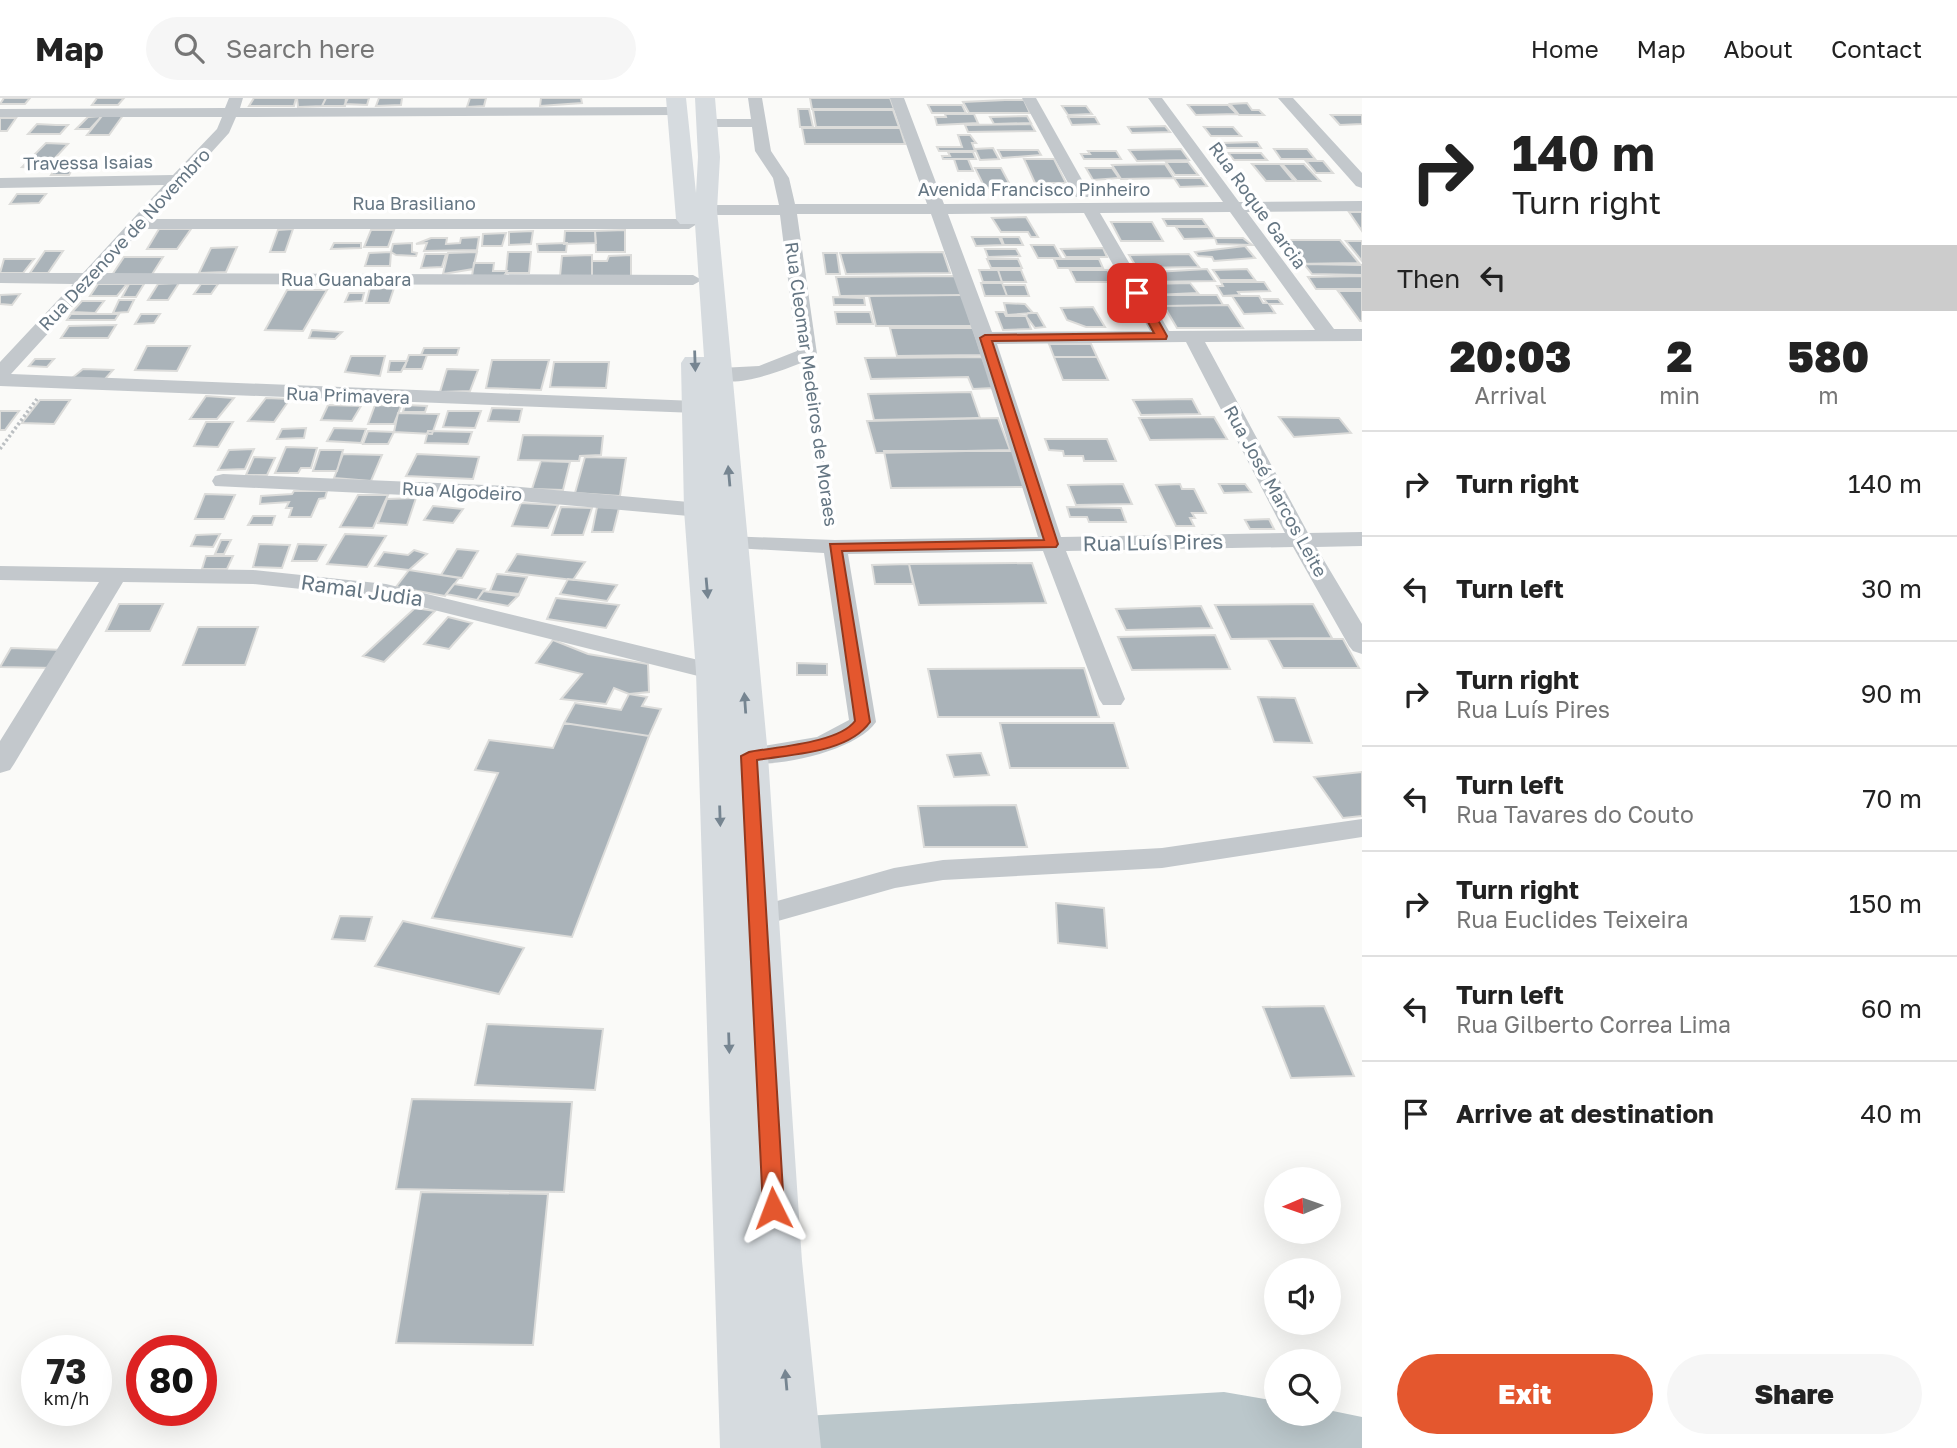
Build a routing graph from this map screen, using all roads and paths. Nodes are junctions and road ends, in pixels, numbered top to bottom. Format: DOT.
graph roads {
  1 [pos="755,98"];
  2 [pos="897,98"];
  3 [pos="1029,98"];
  4 [pos="1155,98"];
  5 [pos="1285,98"];
  6 [pos="234,104"];
  7 [pos="0,113"];
  8 [pos="759,123"];
  9 [pos="692,124"];
  10 [pos="177,180"];
  11 [pos="0,183"];
  12 [pos="1362,183"];
  13 [pos="1362,193"];
  14 [pos="1230,200"];
  15 [pos="1085,201"];
  16 [pos="936,202"];
  17 [pos="788,203"];
  18 [pos="1362,206"];
  19 [pos="701,210"];
  20 [pos="140,225"];
  21 [pos="0,278"];
  22 [pos="87,278"];
  23 [pos="693,280"];
  24 [pos="1362,335"];
  25 [pos="1162,336"];
  26 [pos="1192,336"];
  27 [pos="1329,336"];
  28 [pos="985,338"];
  29 [pos="807,354"];
  30 [pos="0,373"];
  31 [pos="720,374"];
  32 [pos="0,380"];
  33 [pos="49,384"];
  34 [pos="696,407"];
  35 [pos="0,449"];
  36 [pos="223,481"];
  37 [pos="700,510"];
  38 [pos="1300,539"];
  39 [pos="1362,539"];
  40 [pos="734,541"];
  41 [pos="1052,544"];
  42 [pos="835,547"];
  43 [pos="0,573"];
  44 [pos="116,573"];
  45 [pos="1362,646"];
  46 [pos="714,672"];
  47 [pos="1112,699"];
  48 [pos="749,756"];
  49 [pos="0,764"];
  50 [pos="1362,828"];
  51 [pos="760,916"];
  52 [pos="757,1264"];
  53 [pos="749,1448"];
  54 [pos="792,1448"];
  1 -- 8 [label="street, Rua Cleomar Medeiros de Moraes"];
  2 -- 16 [label="street"];
  3 -- 15 [label="street"];
  4 -- 14 [label="street, Rua Roque Garcia"];
  5 -- 12 [label="street"];
  6 -- 7 [label="street"];
  6 -- 9 [label="street"];
  6 -- 10 [label="street, Rua Dezenove de Novembro"];
  8 -- 9 [label="street"];
  8 -- 17 [label="street, Rua Cleomar Medeiros de Moraes"];
  9 -- 19 [label="highway"];
  10 -- 11 [label="street, Travessa Isaias"];
  10 -- 20 [label="street, Rua Dezenove de Novembro"];
  13 -- 14 [label="street, Avenida Francisco Pinheiro"];
  14 -- 15 [label="street, Avenida Francisco Pinheiro"];
  14 -- 18 [label="street, Avenida Francisco Pinheiro"];
  14 -- 27 [label="street, Rua Roque Garcia"];
  15 -- 16 [label="street, Avenida Francisco Pinheiro"];
  15 -- 25 [label="street"];
  16 -- 17 [label="street, Avenida Francisco Pinheiro"];
  16 -- 28 [label="street"];
  17 -- 19 [label="street, Avenida Francisco Pinheiro"];
  17 -- 29 [label="street, Rua Cleomar Medeiros de Moraes"];
  19 -- 20 [label="street, Rua Brasiliano"];
  19 -- 23 [label="highway"];
  19 -- 31 [label="highway"];
  20 -- 22 [label="street, Rua Dezenove de Novembro"];
  21 -- 22 [label="street, Rua Guanabara"];
  22 -- 23 [label="street, Rua Guanabara"];
  22 -- 30 [label="street, Rua Dezenove de Novembro"];
  23 -- 34 [label="highway, one-way"];
  24 -- 27 [label="street"];
  25 -- 26 [label="street"];
  25 -- 28 [label="street"];
  26 -- 27 [label="street"];
  26 -- 38 [label="street, Rua José Marcos Leite"];
  28 -- 41 [label="street"];
  29 -- 31 [label="street"];
  29 -- 42 [label="path, Rua Cleomar Medeiros de Moraes"];
  40 -- 31 [label="highway, one-way"];
  32 -- 33 [label="street, Rua Primavera"];
  33 -- 34 [label="street, Rua Primavera"];
  33 -- 35 [label="path"];
  34 -- 37 [label="highway"];
  36 -- 37 [label="street, Rua Algodeiro"];
  37 -- 46 [label="highway, one-way"];
  38 -- 39 [label="street, Rua Luís Pires"];
  38 -- 41 [label="street, Rua Luís Pires"];
  38 -- 45 [label="street, Rua José Marcos Leite"];
  40 -- 42 [label="street, Rua Luís Pires"];
  48 -- 40 [label="highway, one-way"];
  41 -- 42 [label="street, Rua Luís Pires"];
  41 -- 47 [label="street"];
  42 -- 48 [label="street, Rua Cleomar Medeiros de Moraes"];
  43 -- 44 [label="street, Ramal Judia"];
  44 -- 46 [label="street, Ramal Judia"];
  44 -- 49 [label="street"];
  46 -- 52 [label="highway, one-way"];
  48 -- 51 [label="highway"];
  50 -- 51 [label="street"];
  51 -- 52 [label="highway"];
  52 -- 53 [label="highway"];
  54 -- 52 [label="highway, one-way"];
}
